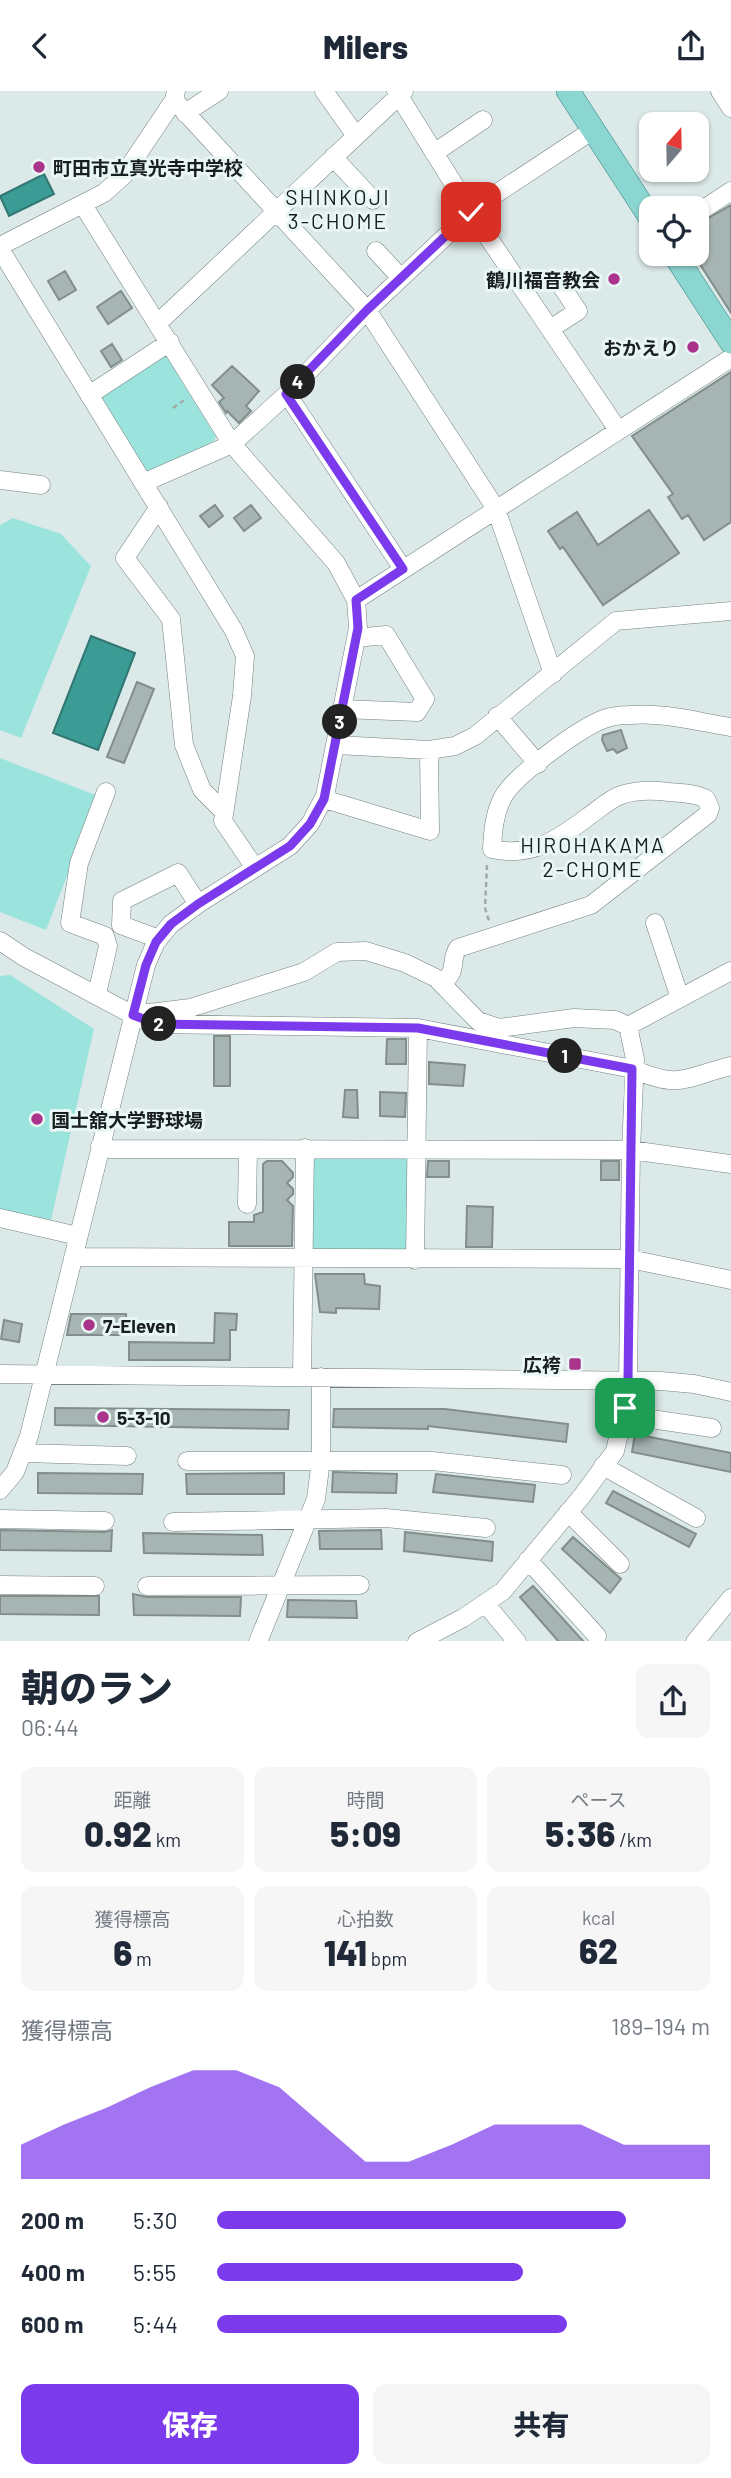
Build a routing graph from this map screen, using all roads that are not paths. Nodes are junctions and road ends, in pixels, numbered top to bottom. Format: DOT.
graph roads {
  1 [pos="219,91"];
  2 [pos="324,91"];
  3 [pos="568,91"];
  4 [pos="399,93"];
  5 [pos="179,101"];
  6 [pos="483,120"];
  7 [pos="593,130"];
  8 [pos="356,136"];
  9 [pos="434,153"];
  10 [pos="333,157"];
  11 [pos="731,191"];
  12 [pos="373,200"];
  13 [pos="639,201"];
  14 [pos="83,205"];
  15 [pos="709,205"];
  16 [pos="276,212"];
  17 [pos="471,212"];
  18 [pos="0,248"];
  19 [pos="376,251"];
  20 [pos="682,266"];
  21 [pos="401,278"];
  22 [pos="560,284"];
  23 [pos="367,310"];
  24 [pos="158,323"];
  25 [pos="550,329"];
  26 [pos="170,342"];
  27 [pos="731,342"];
  28 [pos="731,358"];
  29 [pos="286,394"];
  30 [pos="89,395"];
  31 [pos="618,430"];
  32 [pos="232,444"];
  33 [pos="0,479"];
  34 [pos="143,483"];
  35 [pos="41,485"];
  36 [pos="159,507"];
  37 [pos="496,509"];
  38 [pos="403,569"];
  39 [pos="356,600"];
  40 [pos="731,611"];
  41 [pos="356,638"];
  42 [pos="553,674"];
  43 [pos="342,709"];
  44 [pos="497,716"];
  45 [pos="731,727"];
  46 [pos="337,745"];
  47 [pos="429,750"];
  48 [pos="538,764"];
  49 [pos="106,792"];
  50 [pos="324,799"];
  51 [pos="224,812"];
  52 [pos="255,868"];
  53 [pos="198,904"];
  54 [pos="655,923"];
  55 [pos="159,939"];
  56 [pos="0,940"];
  57 [pos="731,971"];
  58 [pos="441,983"];
  59 [pos="97,994"];
  60 [pos="680,998"];
  61 [pos="133,1015"];
  62 [pos="628,1026"];
  63 [pos="418,1028"];
  64 [pos="731,1066"];
  65 [pos="632,1069"];
  66 [pos="100,1146"];
  67 [pos="305,1148"];
  68 [pos="417,1149"];
  69 [pos="247,1150"];
  70 [pos="631,1150"];
  71 [pos="731,1164"];
  72 [pos="247,1204"];
  73 [pos="0,1219"];
  74 [pos="78,1236"];
  75 [pos="72,1257"];
  76 [pos="304,1257"];
  77 [pos="630,1259"];
  78 [pos="415,1260"];
  79 [pos="731,1280"];
  80 [pos="0,1374"];
  81 [pos="43,1375"];
  82 [pos="302,1377"];
  83 [pos="321,1377"];
  84 [pos="628,1380"];
  85 [pos="731,1392"];
  86 [pos="624,1415"];
  87 [pos="712,1428"];
  88 [pos="24,1453"];
  89 [pos="127,1456"];
  90 [pos="321,1460"];
  91 [pos="187,1461"];
  92 [pos="603,1466"];
  93 [pos="7,1469"];
  94 [pos="562,1475"];
  95 [pos="0,1490"];
  96 [pos="568,1512"];
  97 [pos="696,1518"];
  98 [pos="0,1519"];
  99 [pos="309,1520"];
  100 [pos="105,1521"];
  101 [pos="173,1522"];
  102 [pos="486,1528"];
  103 [pos="528,1560"];
  104 [pos="620,1564"];
  105 [pos="0,1585"];
  106 [pos="360,1585"];
  107 [pos="95,1586"];
  108 [pos="147,1586"];
  109 [pos="281,1586"];
  110 [pos="731,1598"];
  111 [pos="485,1603"];
  112 [pos="597,1636"];
  113 [pos="428,1639"];
  114 [pos="258,1641"];
  115 [pos="517,1641"];
  116 [pos="695,1641"];
  1 -- 5 [label="street"];
  2 -- 8 [label="street"];
  3 -- 7 [label="main road"];
  4 -- 8 [label="street"];
  4 -- 9 [label="street"];
  5 -- 14 [label="street"];
  5 -- 16 [label="street"];
  6 -- 9 [label="street"];
  7 -- 13 [label="main road"];
  7 -- 17 [label="street"];
  8 -- 10 [label="street"];
  9 -- 17 [label="street"];
  10 -- 12 [label="street"];
  10 -- 16 [label="street"];
  11 -- 15 [label="street"];
  14 -- 18 [label="street"];
  14 -- 24 [label="street"];
  16 -- 23 [label="street"];
  16 -- 24 [label="street"];
  17 -- 21 [label="street"];
  17 -- 25 [label="street"];
  18 -- 30 [label="street"];
  19 -- 21 [label="street"];
  20 -- 27 [label="main road"];
  21 -- 23 [label="street"];
  22 -- 25 [label="street"];
  23 -- 29 [label="street"];
  23 -- 37 [label="street"];
  24 -- 26 [label="street"];
  25 -- 31 [label="street"];
  26 -- 30 [label="street"];
  26 -- 32 [label="street"];
  28 -- 31 [label="street"];
  29 -- 32 [label="street"];
  29 -- 38 [label="street"];
  30 -- 34 [label="street"];
  31 -- 37 [label="street"];
  32 -- 34 [label="street"];
  32 -- 39 [label="street"];
  33 -- 35 [label="street"];
  34 -- 36 [label="street"];
  36 -- 51 [label="street"];
  36 -- 51 [label="street"];
  37 -- 38 [label="street"];
  37 -- 42 [label="street"];
  38 -- 39 [label="street"];
  39 -- 41 [label="street"];
  40 -- 42 [label="street"];
  41 -- 43 [label="street"];
  41 -- 43 [label="street"];
  42 -- 44 [label="street"];
  43 -- 46 [label="street"];
  44 -- 47 [label="street"];
  44 -- 48 [label="street"];
  45 -- 48 [label="street"];
  46 -- 47 [label="street"];
  46 -- 50 [label="street"];
  47 -- 50 [label="street"];
  48 -- 58 [label="street"];
  49 -- 59 [label="street"];
  50 -- 52 [label="street"];
  51 -- 52 [label="street"];
  52 -- 53 [label="street"];
  53 -- 55 [label="street"];
  53 -- 55 [label="street"];
  54 -- 60 [label="street"];
  55 -- 61 [label="street"];
  56 -- 59 [label="street"];
  57 -- 60 [label="street"];
  58 -- 61 [label="street"];
  58 -- 62 [label="street"];
  59 -- 61 [label="street"];
  60 -- 62 [label="street"];
  61 -- 63 [label="street"];
  61 -- 66 [label="street"];
  62 -- 65 [label="street"];
  63 -- 65 [label="street"];
  63 -- 68 [label="street"];
  64 -- 65 [label="street"];
  65 -- 70 [label="street"];
  66 -- 69 [label="street"];
  66 -- 74 [label="street"];
  67 -- 68 [label="street"];
  67 -- 69 [label="street"];
  67 -- 76 [label="street"];
  68 -- 70 [label="street"];
  68 -- 78 [label="street"];
  69 -- 72 [label="street"];
  70 -- 71 [label="street"];
  70 -- 77 [label="street"];
  73 -- 74 [label="street"];
  74 -- 75 [label="street"];
  75 -- 76 [label="street"];
  75 -- 81 [label="street"];
  76 -- 78 [label="street"];
  76 -- 82 [label="street"];
  77 -- 78 [label="street"];
  77 -- 79 [label="street"];
  77 -- 84 [label="street"];
  80 -- 81 [label="street"];
  81 -- 82 [label="street"];
  81 -- 88 [label="street"];
  82 -- 83 [label="street"];
  83 -- 84 [label="street"];
  83 -- 90 [label="street"];
  84 -- 85 [label="street"];
  84 -- 86 [label="street"];
  86 -- 87 [label="street"];
  86 -- 92 [label="street"];
  88 -- 89 [label="street"];
  88 -- 93 [label="street"];
  90 -- 91 [label="street"];
  90 -- 94 [label="street"];
  90 -- 99 [label="street"];
  92 -- 96 [label="street"];
  92 -- 97 [label="street"];
  93 -- 95 [label="street"];
  96 -- 103 [label="street"];
  96 -- 104 [label="street"];
  98 -- 100 [label="street"];
  99 -- 101 [label="street"];
  99 -- 102 [label="street"];
  99 -- 109 [label="street"];
  103 -- 111 [label="street"];
  103 -- 112 [label="street"];
  105 -- 107 [label="street"];
  106 -- 109 [label="street"];
  108 -- 109 [label="street"];
  109 -- 114 [label="street"];
  110 -- 116 [label="street"];
  111 -- 113 [label="street"];
  111 -- 115 [label="street"];
}
